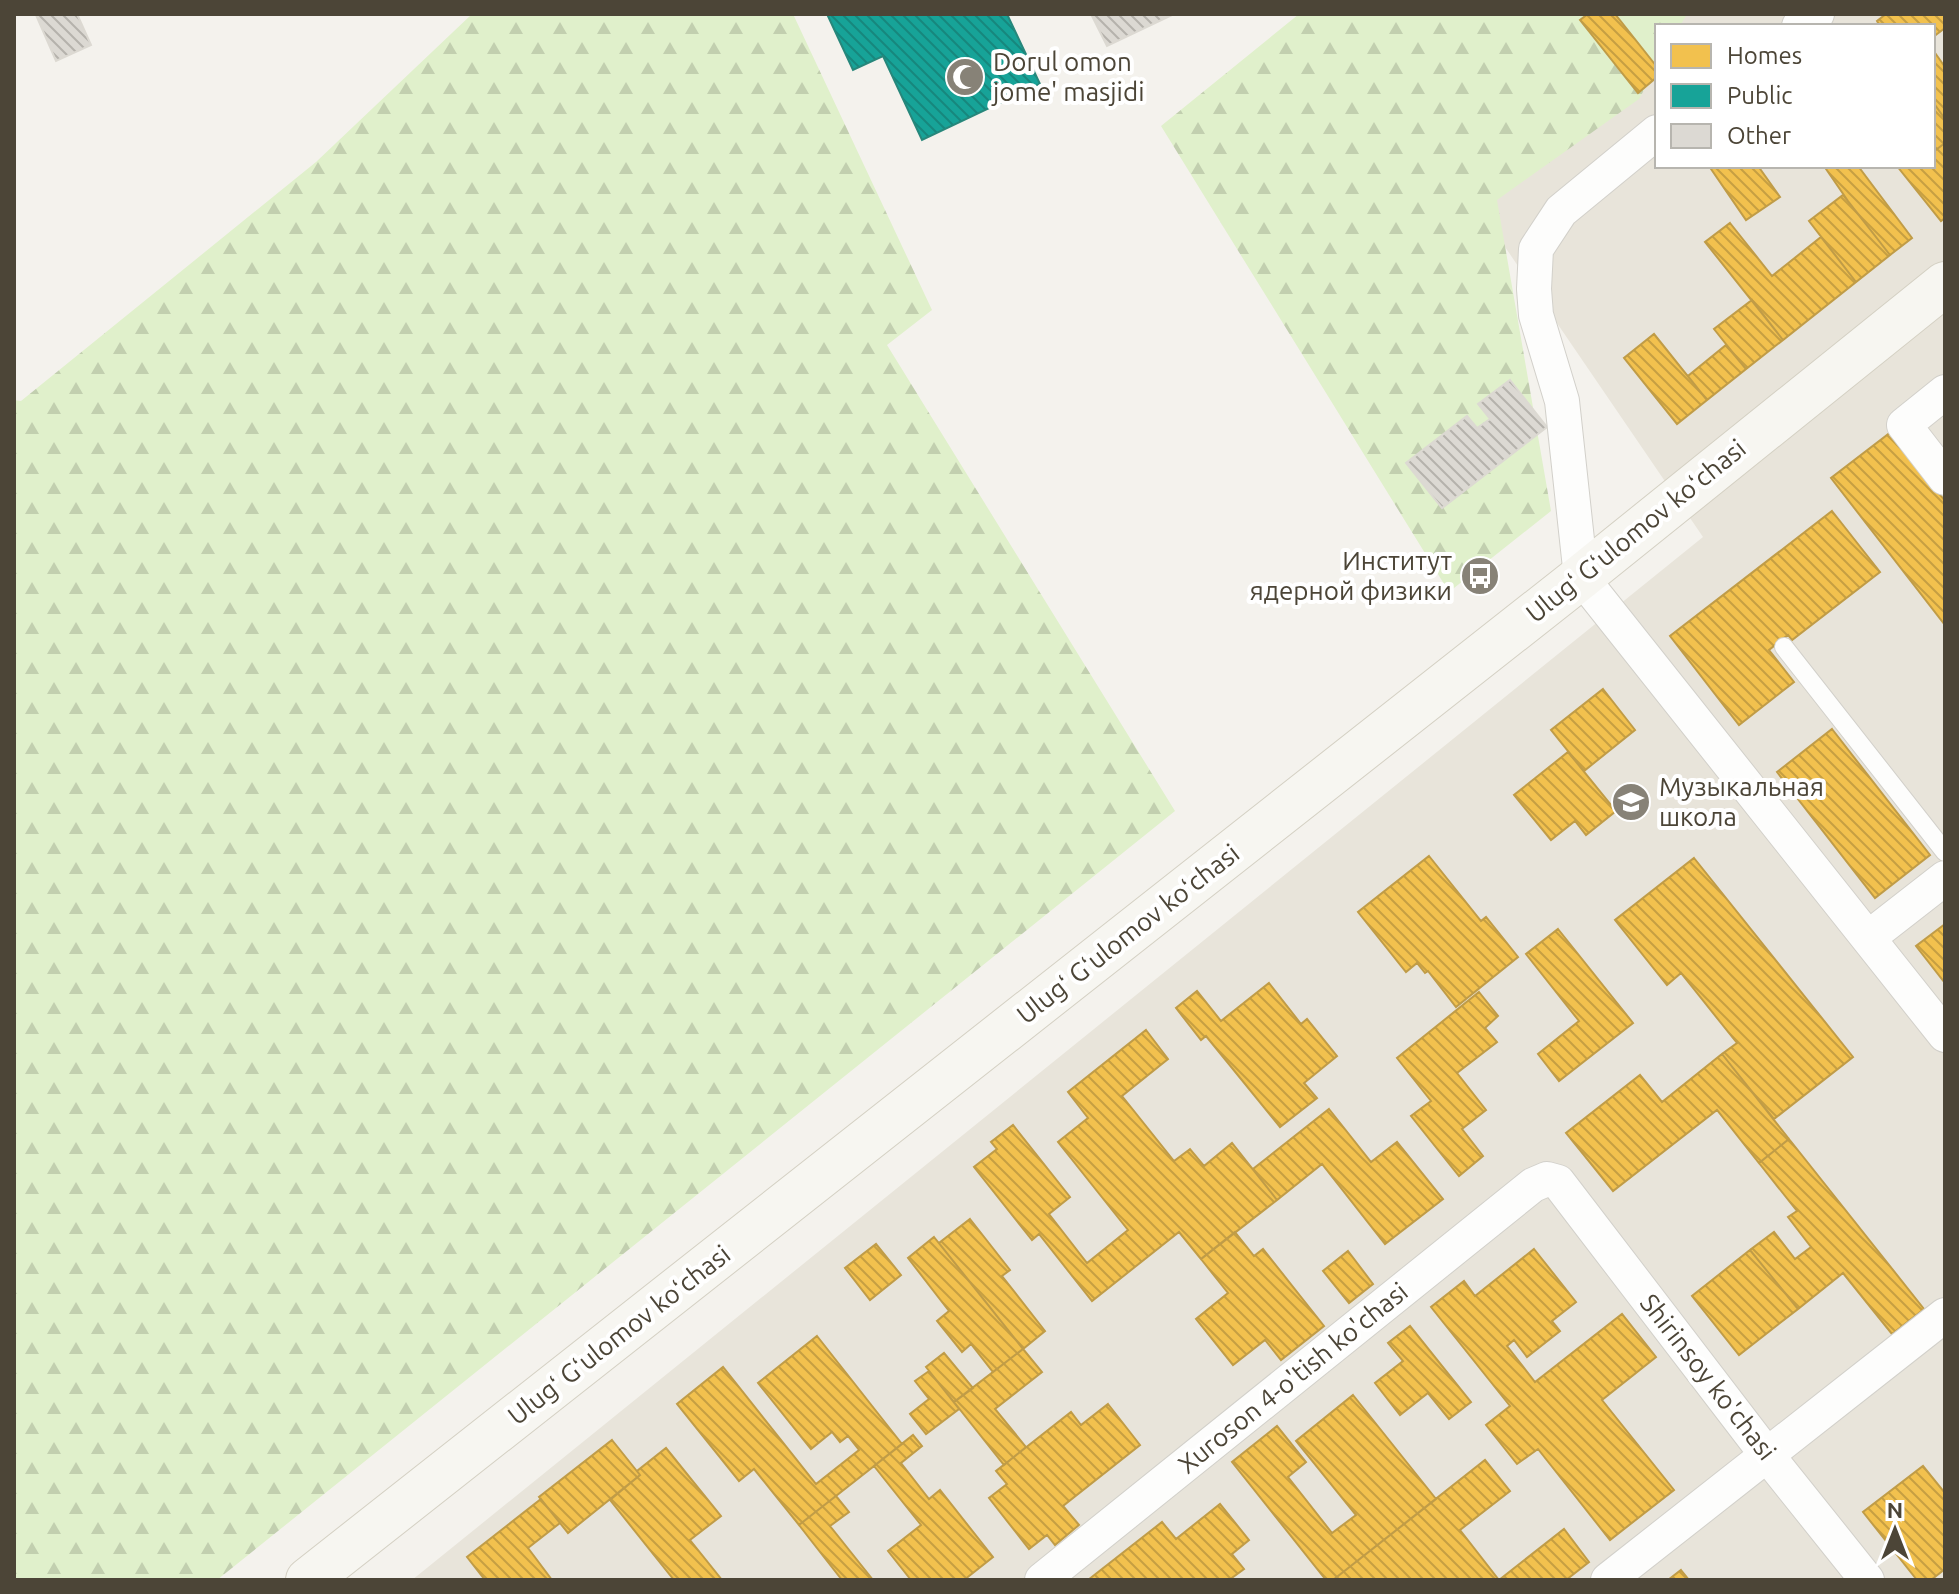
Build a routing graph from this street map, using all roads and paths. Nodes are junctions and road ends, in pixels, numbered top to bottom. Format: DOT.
graph roads {
  1 [pos="1655,134"];
  2 [pos="1945,284"];
  3 [pos="1945,303"];
  4 [pos="1945,392"];
  5 [pos="1945,478"];
  6 [pos="1585,583"];
  7 [pos="1784,647"];
  8 [pos="1945,852"];
  9 [pos="1945,878"];
  10 [pos="1868,938"];
  11 [pos="1945,1035"];
  12 [pos="1547,1179"];
  13 [pos="1945,1315"];
  14 [pos="1767,1455"];
  15 [pos="308,1580"];
  16 [pos="342,1580"];
  17 [pos="1042,1580"];
  18 [pos="1608,1580"];
  19 [pos="1867,1580"];
  1 -- 6 [label="street"];
  2 -- 6 [label="main road, Ulugʻ Gʻulomov koʻchasi"];
  3 -- 6 [label="main road, Ulugʻ Gʻulomov koʻchasi"];
  4 -- 5 [label="street"];
  6 -- 10 [label="street"];
  6 -- 15 [label="main road, Ulugʻ Gʻulomov koʻchasi"];
  6 -- 16 [label="main road, Ulugʻ Gʻulomov koʻchasi"];
  7 -- 8 [label="lane"];
  9 -- 10 [label="street"];
  10 -- 11 [label="street"];
  12 -- 14 [label="street, Shirinsoy ko'chasi"];
  12 -- 17 [label="street, Xuroson 4-o'tish ko'chasi"];
  13 -- 14 [label="street"];
  14 -- 18 [label="street"];
  14 -- 19 [label="street, Shirinsoy ko'chasi"];
}
